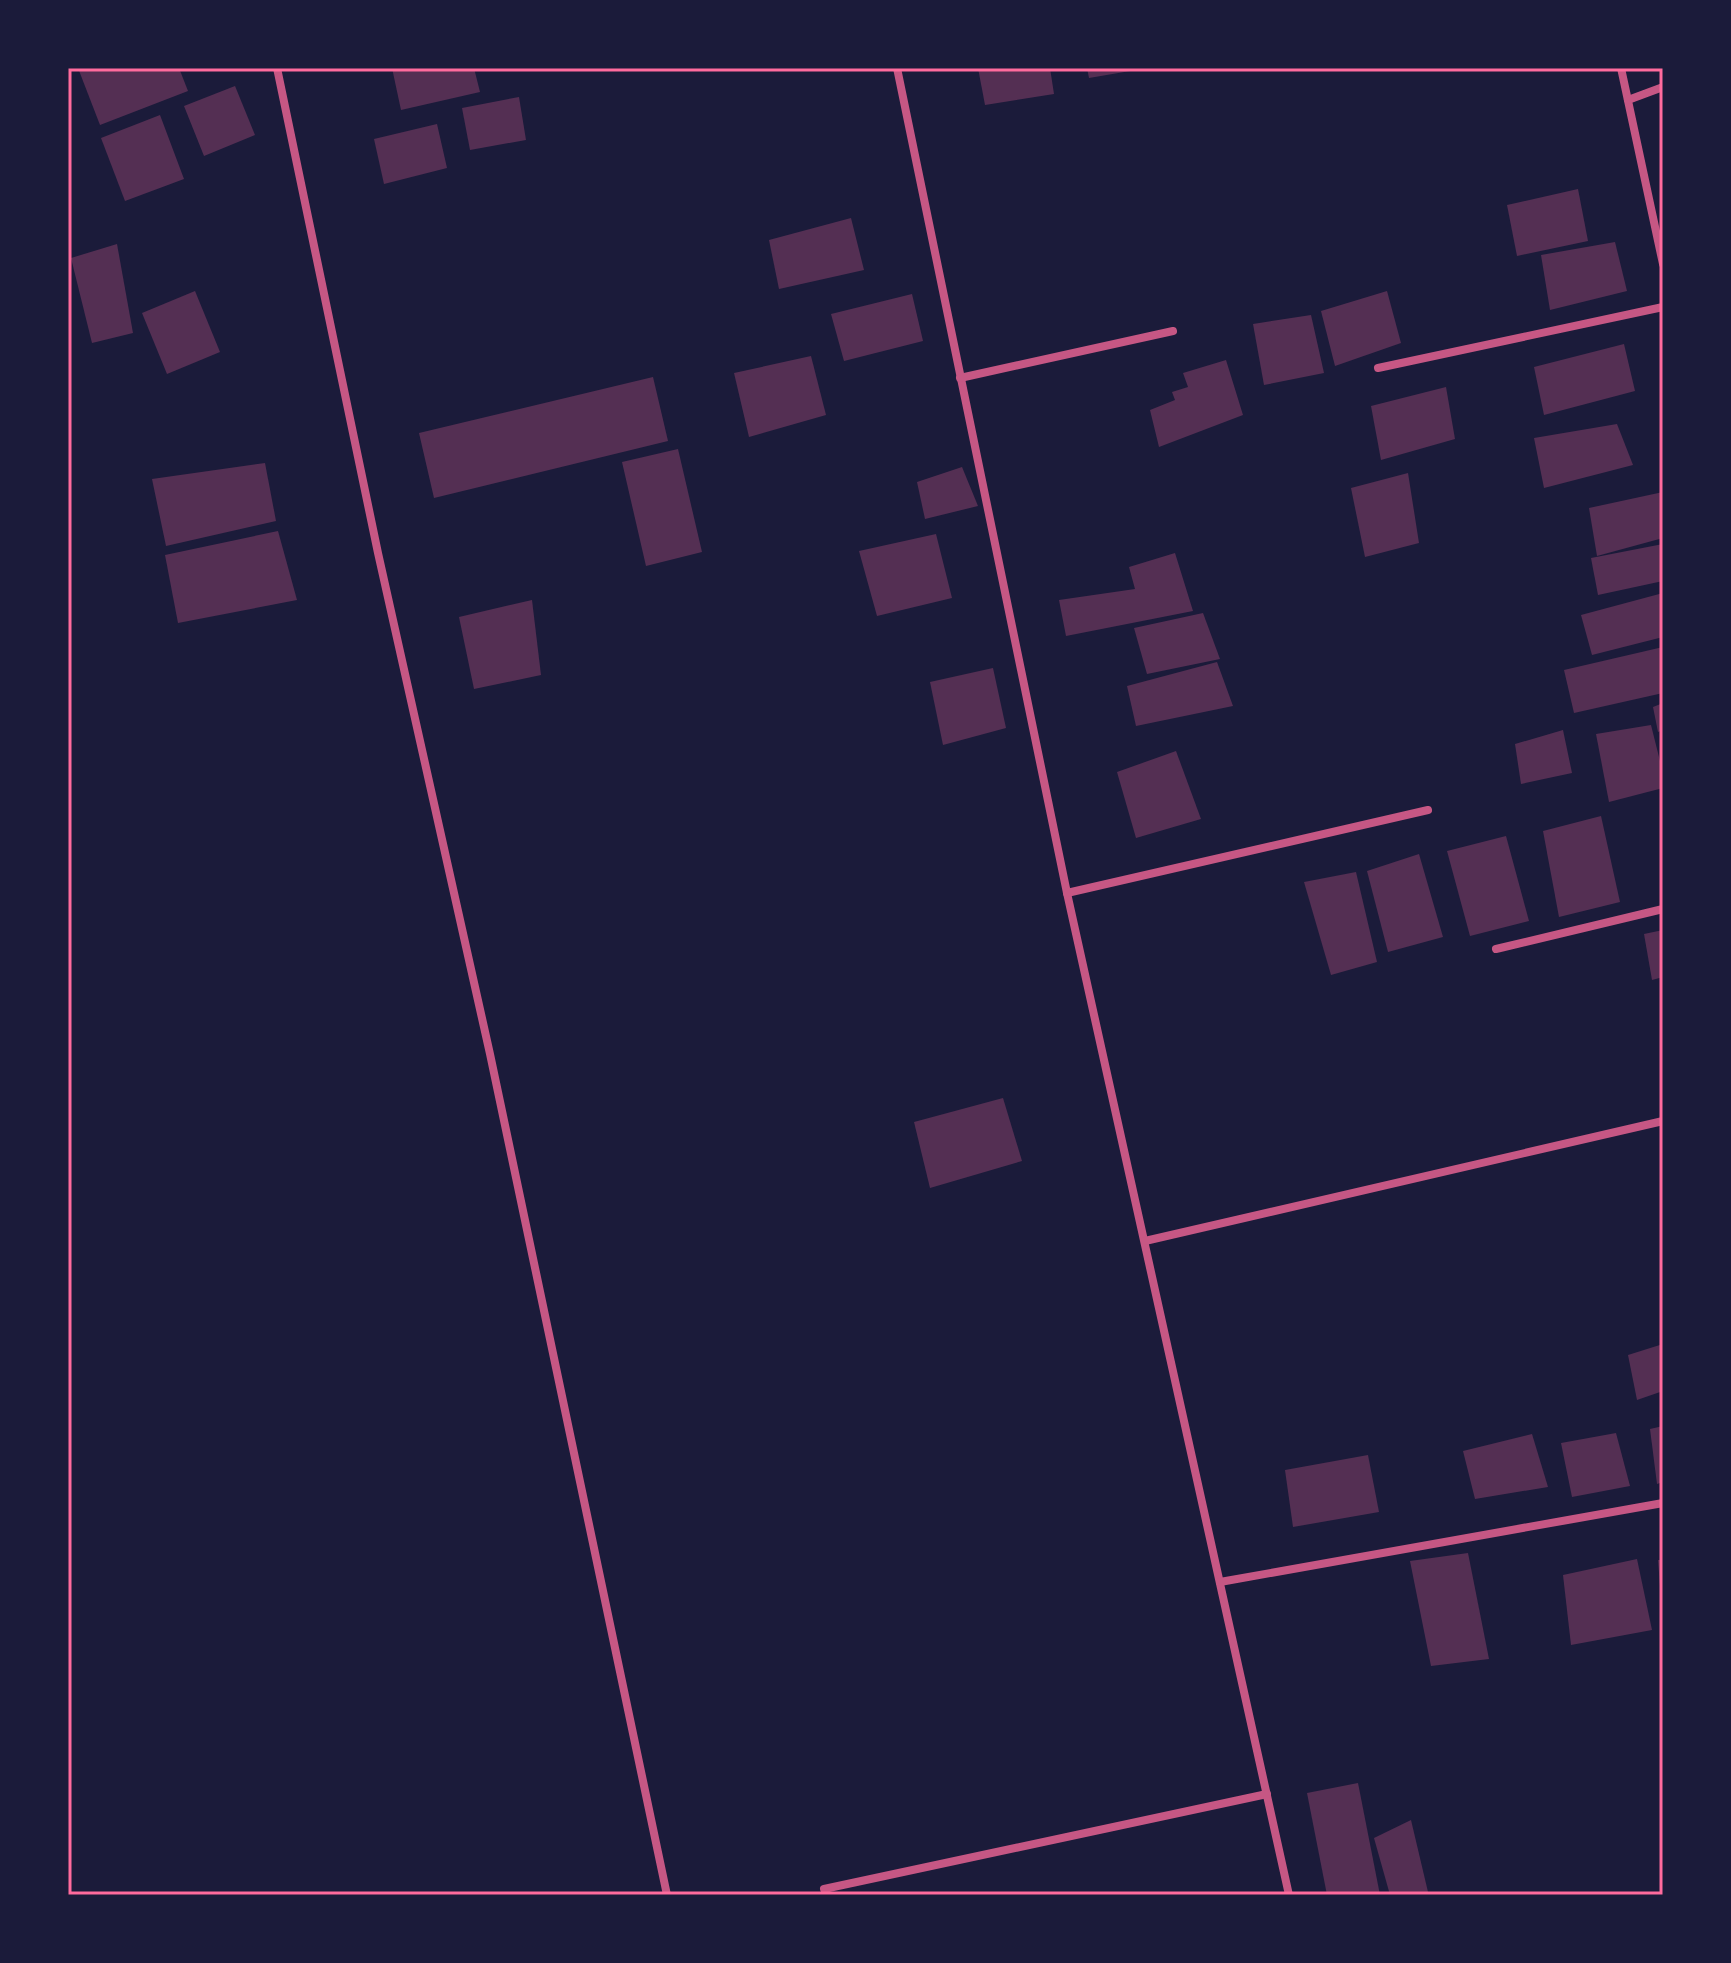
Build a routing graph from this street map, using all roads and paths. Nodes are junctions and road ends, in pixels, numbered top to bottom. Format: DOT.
graph roads {
  1 [pos="277,68"];
  2 [pos="897,68"];
  3 [pos="1621,68"];
  4 [pos="1663,87"];
  5 [pos="1628,100"];
  6 [pos="1663,264"];
  7 [pos="1663,307"];
  8 [pos="1173,331"];
  9 [pos="1378,368"];
  10 [pos="960,378"];
  11 [pos="1428,810"];
  12 [pos="1067,893"];
  13 [pos="1663,909"];
  14 [pos="1496,949"];
  15 [pos="1663,1121"];
  16 [pos="1145,1241"];
  17 [pos="1663,1503"];
  18 [pos="1220,1582"];
  19 [pos="1267,1794"];
  20 [pos="824,1889"];
  21 [pos="667,1895"];
  22 [pos="1289,1895"];
  1 -- 21 [label="street"];
  2 -- 10 [label="street"];
  3 -- 5 [label="street"];
  4 -- 5 [label="street"];
  5 -- 6 [label="street"];
  7 -- 9 [label="street"];
  8 -- 10 [label="street"];
  10 -- 12 [label="street"];
  11 -- 12 [label="street"];
  12 -- 16 [label="street"];
  13 -- 14 [label="street"];
  15 -- 16 [label="street"];
  16 -- 18 [label="street"];
  17 -- 18 [label="street"];
  18 -- 19 [label="street"];
  19 -- 20 [label="street"];
  19 -- 22 [label="street"];
}
